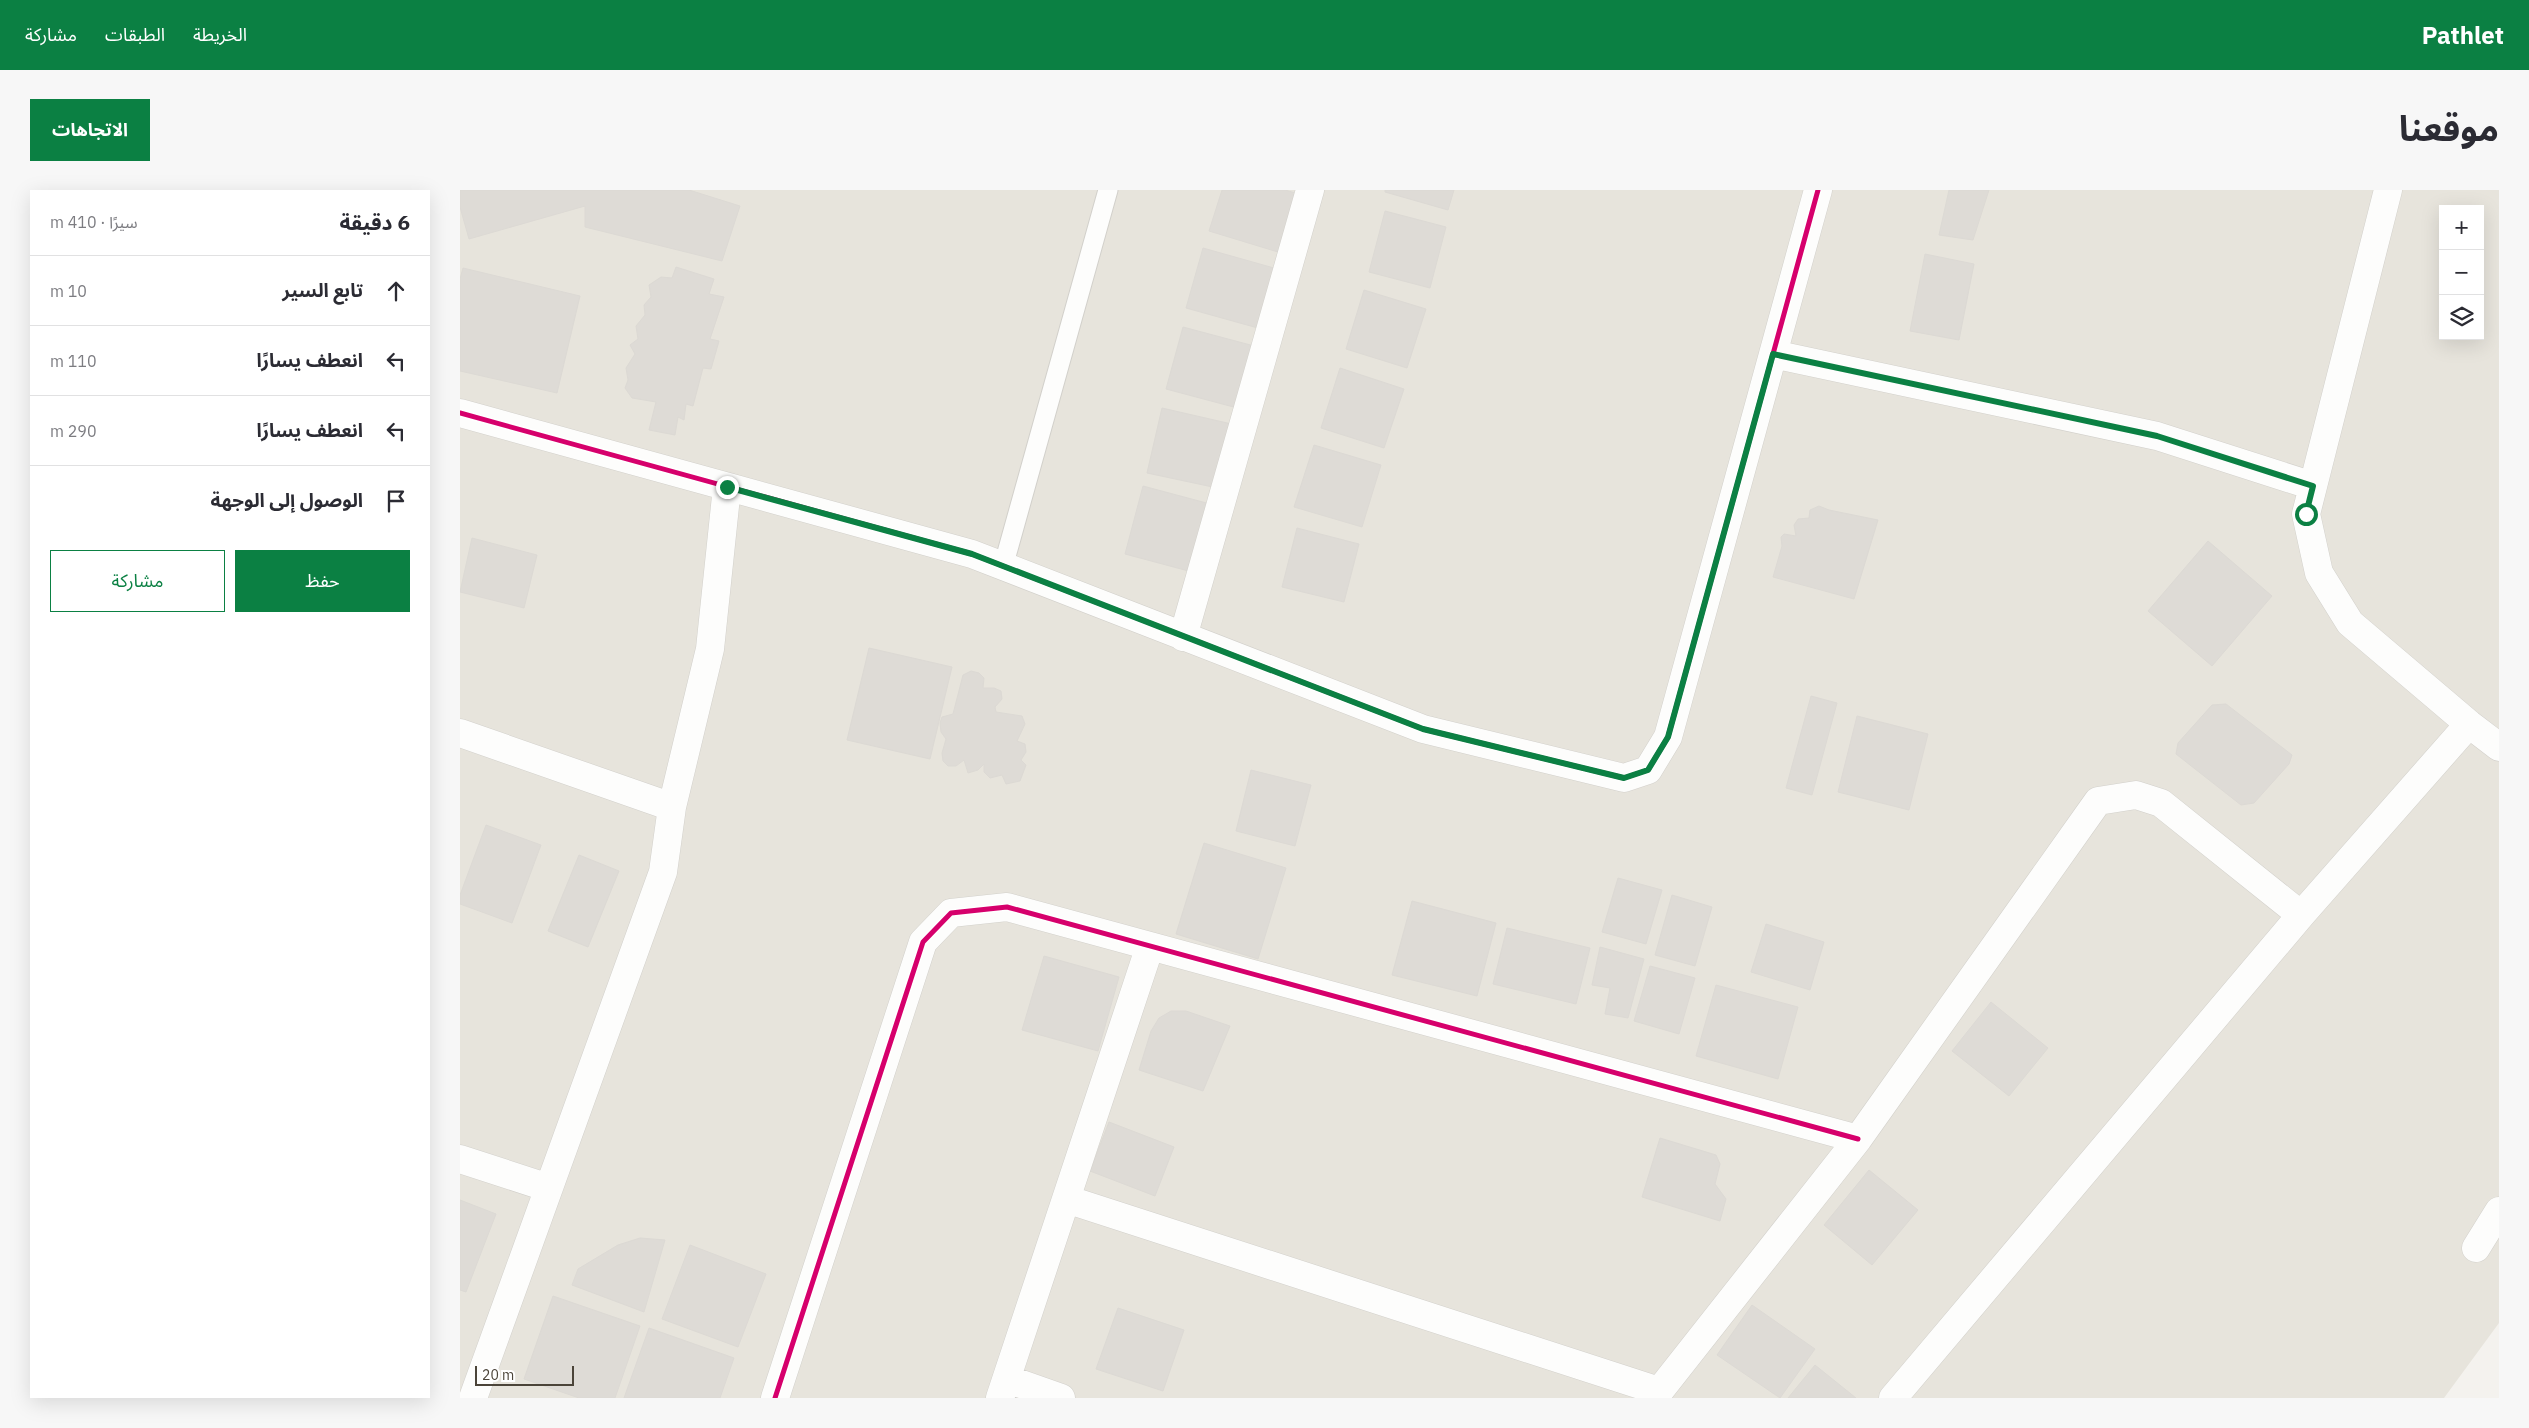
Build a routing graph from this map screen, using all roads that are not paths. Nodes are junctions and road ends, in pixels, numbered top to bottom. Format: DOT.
graph roads {
  1 [pos="1108,190"];
  2 [pos="1310,190"];
  3 [pos="1818,190"];
  4 [pos="2388,190"];
  5 [pos="1773,354"];
  6 [pos="460,413"];
  7 [pos="2313,486"];
  8 [pos="727,487"];
  9 [pos="1003,567"];
  10 [pos="1183,637"];
  11 [pos="2469,724"];
  12 [pos="460,733"];
  13 [pos="2499,747"];
  14 [pos="672,808"];
  15 [pos="2301,915"];
  16 [pos="1150,946"];
  17 [pos="1858,1139"];
  18 [pos="460,1159"];
  19 [pos="549,1188"];
  20 [pos="1066,1199"];
  21 [pos="2499,1211"];
  22 [pos="2476,1248"];
  23 [pos="1003,1388"];
  24 [pos="1656,1394"];
  25 [pos="473,1398"];
  26 [pos="775,1398"];
  27 [pos="1061,1398"];
  28 [pos="1893,1398"];
  1 -- 9 [label="lane"];
  2 -- 10 [label="street"];
  3 -- 5 [label="street"];
  4 -- 7 [label="street"];
  5 -- 7 [label="street"];
  5 -- 10 [label="street"];
  6 -- 8 [label="street"];
  7 -- 11 [label="street"];
  8 -- 9 [label="street"];
  8 -- 14 [label="street"];
  9 -- 10 [label="street"];
  11 -- 13 [label="street"];
  11 -- 15 [label="street"];
  12 -- 14 [label="street"];
  14 -- 19 [label="street"];
  15 -- 17 [label="street"];
  15 -- 28 [label="street"];
  16 -- 17 [label="street"];
  16 -- 20 [label="street"];
  16 -- 26 [label="street"];
  17 -- 24 [label="street"];
  18 -- 19 [label="street"];
  19 -- 25 [label="street"];
  20 -- 23 [label="street"];
  20 -- 24 [label="street"];
  21 -- 22 [label="street"];
  23 -- 27 [label="street"];
}
